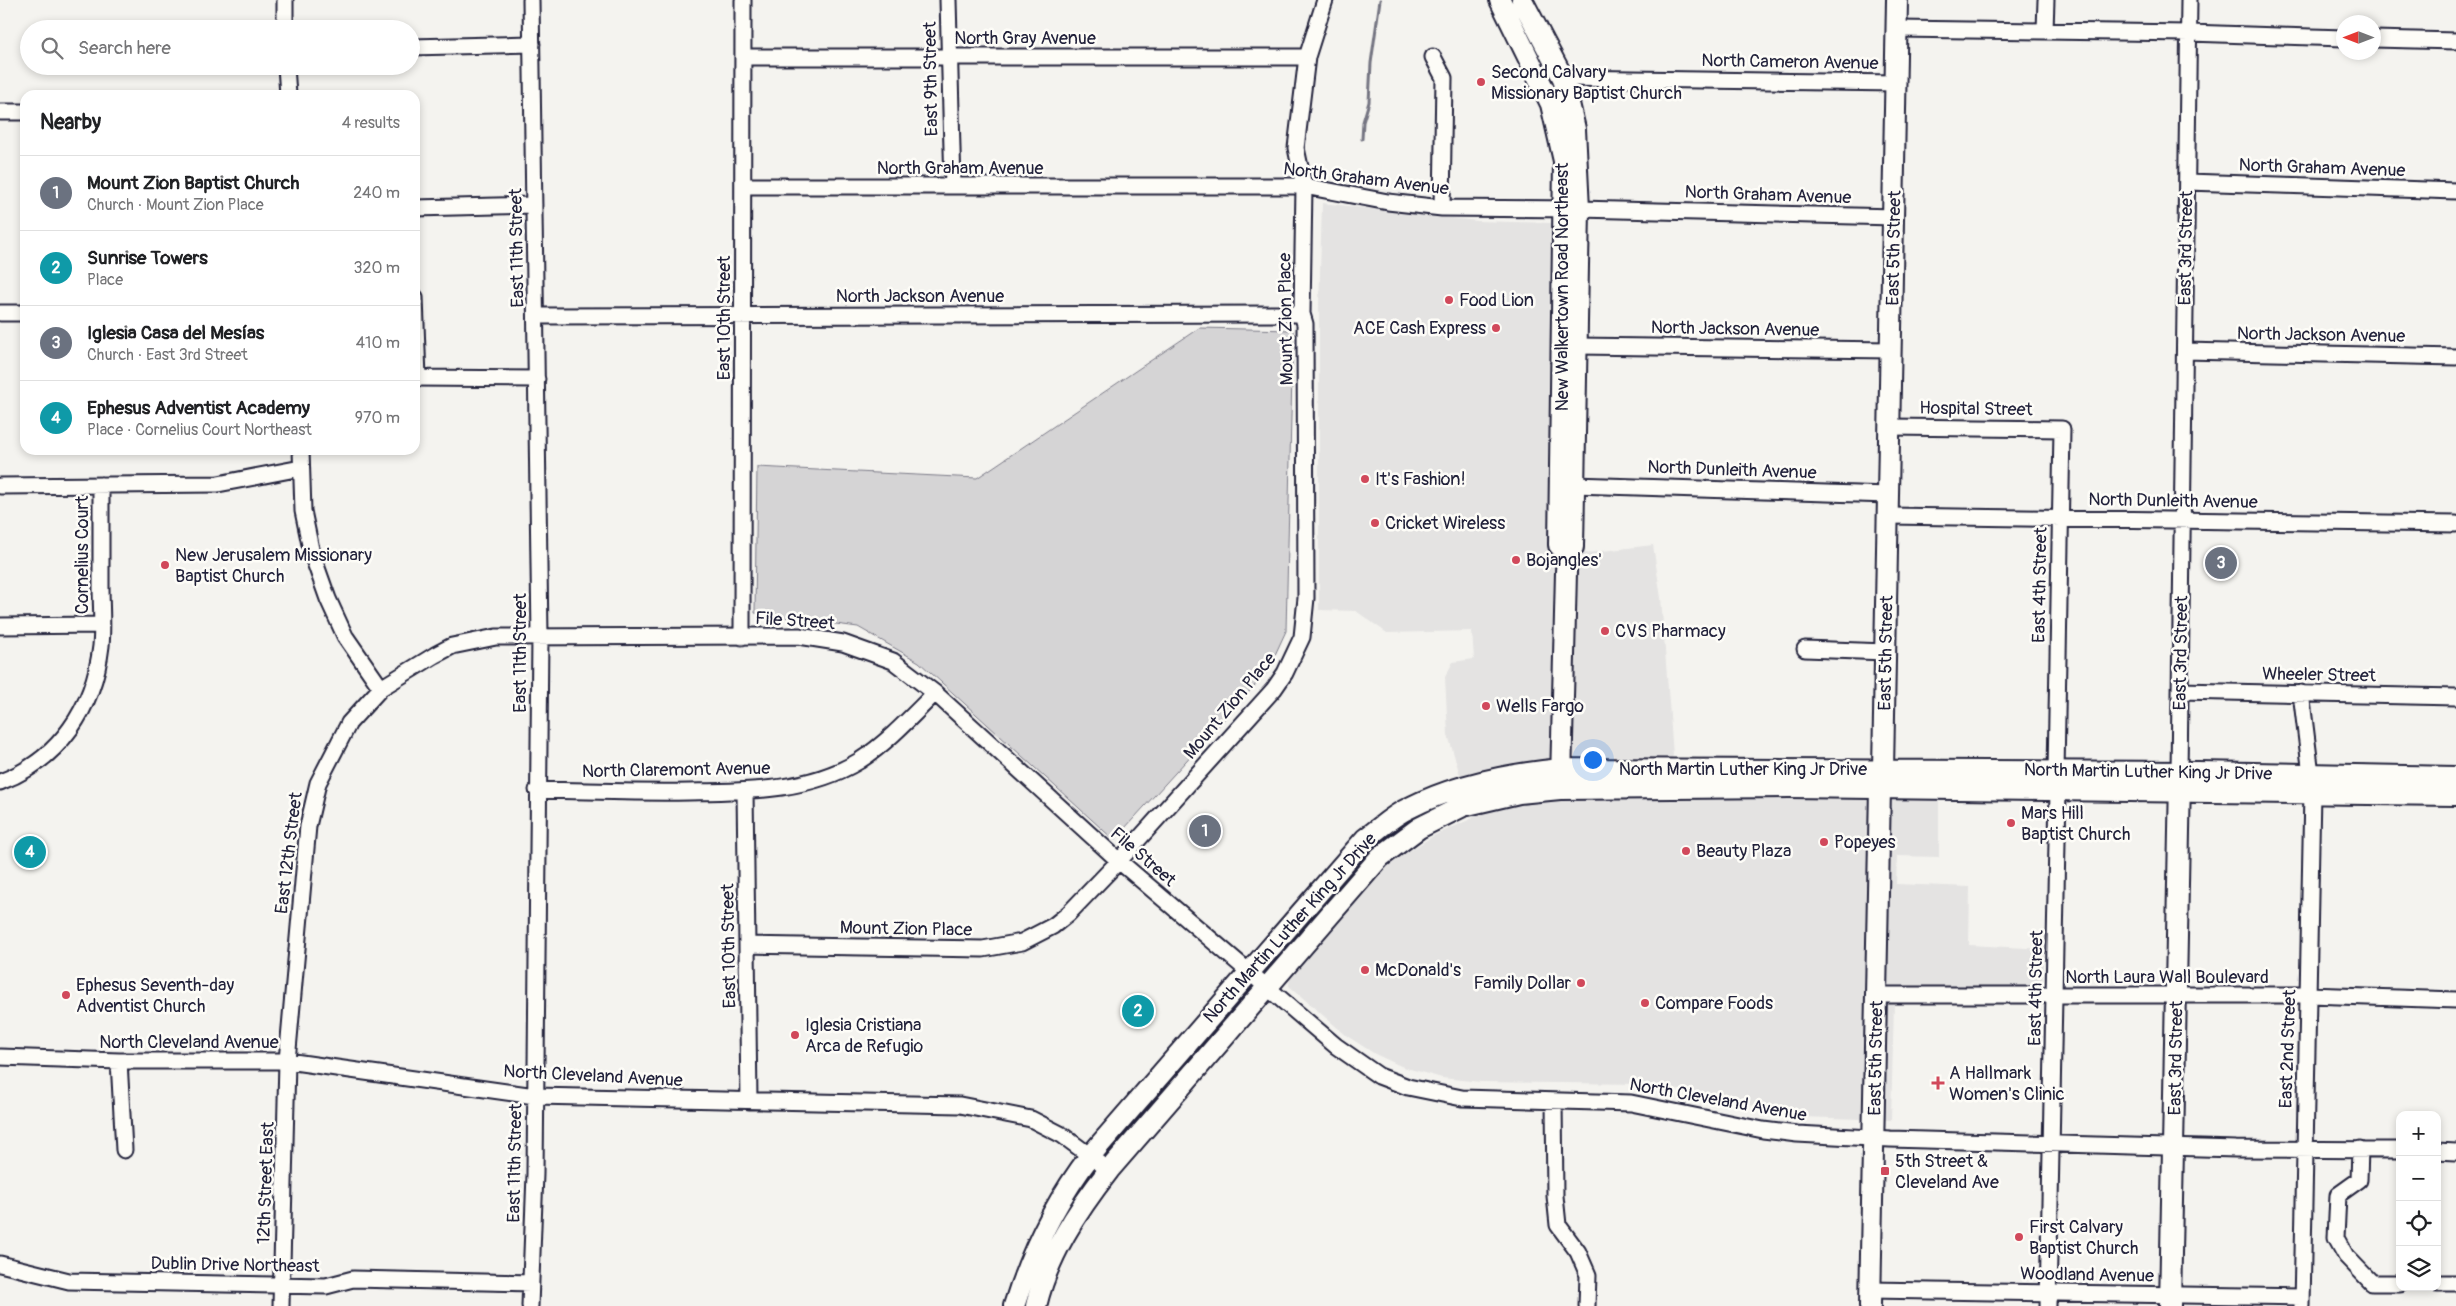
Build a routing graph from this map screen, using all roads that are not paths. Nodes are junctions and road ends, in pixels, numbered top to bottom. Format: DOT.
graph roads {
  1 [pos="285,0"];
  2 [pos="531,0"];
  3 [pos="743,0"];
  4 [pos="948,0"];
  5 [pos="1324,0"];
  6 [pos="1522,0"];
  7 [pos="1897,0"];
  8 [pos="2046,0"];
  9 [pos="2189,0"];
  10 [pos="1502,5"];
  11 [pos="285,20"];
  12 [pos="1898,29"];
  13 [pos="2045,30"];
  14 [pos="2189,33"];
  15 [pos="2336,38"];
  16 [pos="2381,38"];
  17 [pos="2456,41"];
  18 [pos="532,44"];
  19 [pos="420,47"];
  20 [pos="948,56"];
  21 [pos="743,57"];
  22 [pos="1306,57"];
  23 [pos="1433,57"];
  24 [pos="287,75"];
  25 [pos="1563,78"];
  26 [pos="1896,83"];
  27 [pos="288,90"];
  28 [pos="0,112"];
  29 [pos="20,112"];
  30 [pos="2187,182"];
  31 [pos="743,186"];
  32 [pos="952,186"];
  33 [pos="1304,186"];
  34 [pos="2456,191"];
  35 [pos="534,205"];
  36 [pos="420,208"];
  37 [pos="1442,208"];
  38 [pos="1572,209"];
  39 [pos="1894,217"];
  40 [pos="20,312"];
  41 [pos="0,313"];
  42 [pos="742,314"];
  43 [pos="1302,314"];
  44 [pos="537,316"];
  45 [pos="1577,346"];
  46 [pos="1892,350"];
  47 [pos="2185,351"];
  48 [pos="2456,358"];
  49 [pos="420,378"];
  50 [pos="537,379"];
  51 [pos="1890,427"];
  52 [pos="2062,429"];
  53 [pos="301,455"];
  54 [pos="302,468"];
  55 [pos="1574,485"];
  56 [pos="0,486"];
  57 [pos="101,486"];
  58 [pos="1889,495"];
  59 [pos="1889,516"];
  60 [pos="2059,518"];
  61 [pos="2182,520"];
  62 [pos="2456,524"];
  63 [pos="1567,553"];
  64 [pos="101,625"];
  65 [pos="0,626"];
  66 [pos="540,636"];
  67 [pos="742,637"];
  68 [pos="1805,649"];
  69 [pos="1886,652"];
  70 [pos="382,688"];
  71 [pos="2180,691"];
  72 [pos="935,693"];
  73 [pos="2301,693"];
  74 [pos="2456,697"];
  75 [pos="1561,769"];
  76 [pos="2456,777"];
  77 [pos="1881,779"];
  78 [pos="2057,781"];
  79 [pos="0,782"];
  80 [pos="2180,782"];
  81 [pos="2312,783"];
  82 [pos="1560,789"];
  83 [pos="537,790"];
  84 [pos="745,791"];
  85 [pos="2456,795"];
  86 [pos="1119,861"];
  87 [pos="748,945"];
  88 [pos="1248,972"];
  89 [pos="1266,988"];
  90 [pos="1877,994"];
  91 [pos="2309,995"];
  92 [pos="2054,996"];
  93 [pos="2177,996"];
  94 [pos="2456,1000"];
  95 [pos="0,1057"];
  96 [pos="287,1061"];
  97 [pos="120,1062"];
  98 [pos="535,1096"];
  99 [pos="749,1101"];
  100 [pos="1554,1101"];
  101 [pos="1874,1138"];
  102 [pos="2052,1143"];
  103 [pos="2174,1146"];
  104 [pos="2360,1149"];
  105 [pos="124,1150"];
  106 [pos="2304,1150"];
  107 [pos="2396,1150"];
  108 [pos="2441,1151"];
  109 [pos="2456,1152"];
  110 [pos="1090,1156"];
  111 [pos="1109,1170"];
  112 [pos="0,1264"];
  113 [pos="531,1283"];
  114 [pos="2396,1283"];
  115 [pos="2441,1283"];
  116 [pos="2456,1283"];
  117 [pos="281,1284"];
  118 [pos="1870,1298"];
  119 [pos="2049,1300"];
  120 [pos="2170,1301"];
  121 [pos="2302,1302"];
  122 [pos="281,1306"];
  123 [pos="530,1306"];
  124 [pos="1014,1306"];
  125 [pos="1036,1306"];
  126 [pos="1587,1306"];
  1 -- 11 [label="street"];
  2 -- 18 [label="street, East 11th Street"];
  3 -- 21 [label="street, East 10th Street"];
  4 -- 20 [label="street, East 9th Street"];
  5 -- 22 [label="street, Mount Zion Place"];
  6 -- 25 [label="main road, New Walkertown Road Northeast"];
  7 -- 12 [label="main road, East 5th Street"];
  8 -- 13 [label="street"];
  9 -- 14 [label="street, East 3rd Street"];
  10 -- 25 [label="main road"];
  10 -- 38 [label="main road, New Walkertown Road Northeast"];
  12 -- 13 [label="street"];
  12 -- 26 [label="main road, East 5th Street"];
  13 -- 14 [label="street"];
  14 -- 15 [label="street"];
  14 -- 30 [label="street, East 3rd Street"];
  16 -- 17 [label="street"];
  18 -- 19 [label="street"];
  18 -- 35 [label="street, East 11th Street"];
  20 -- 21 [label="street, North Gray Avenue"];
  20 -- 22 [label="street, North Gray Avenue"];
  20 -- 32 [label="street, East 9th Street"];
  21 -- 31 [label="street, East 10th Street"];
  22 -- 33 [label="street, Mount Zion Place"];
  23 -- 37 [label="street"];
  24 -- 27 [label="street"];
  25 -- 26 [label="street, North Cameron Avenue"];
  25 -- 38 [label="main road, New Walkertown Road Northeast"];
  26 -- 39 [label="main road, East 5th Street"];
  28 -- 29 [label="street"];
  30 -- 34 [label="street, North Graham Avenue"];
  30 -- 47 [label="street, East 3rd Street"];
  31 -- 32 [label="street, North Graham Avenue"];
  31 -- 42 [label="street, East 10th Street"];
  32 -- 33 [label="street, North Graham Avenue"];
  33 -- 37 [label="street, North Graham Avenue"];
  33 -- 43 [label="street, Mount Zion Place"];
  35 -- 36 [label="street"];
  35 -- 44 [label="street, East 11th Street"];
  37 -- 38 [label="street, North Graham Avenue"];
  38 -- 39 [label="street, North Graham Avenue"];
  38 -- 45 [label="main road, New Walkertown Road Northeast"];
  38 -- 63 [label="main road, New Walkertown Road Northeast"];
  39 -- 46 [label="main road, East 5th Street"];
  40 -- 41 [label="street"];
  42 -- 43 [label="street, North Jackson Avenue"];
  42 -- 44 [label="street, North Jackson Avenue"];
  42 -- 67 [label="street, East 10th Street"];
  43 -- 86 [label="street, Mount Zion Place"];
  44 -- 50 [label="street, East 11th Street"];
  45 -- 46 [label="street, North Jackson Avenue"];
  45 -- 55 [label="main road, New Walkertown Road Northeast"];
  46 -- 51 [label="main road, East 5th Street"];
  47 -- 48 [label="street, North Jackson Avenue"];
  47 -- 61 [label="street, East 3rd Street"];
  49 -- 50 [label="street"];
  50 -- 66 [label="street, East 11th Street"];
  51 -- 52 [label="street, Hospital Street"];
  51 -- 58 [label="main road, East 5th Street"];
  52 -- 60 [label="street, East 4th Street"];
  53 -- 54 [label="street"];
  54 -- 57 [label="street"];
  54 -- 70 [label="street"];
  55 -- 58 [label="street, North Dunleith Avenue"];
  55 -- 63 [label="main road, New Walkertown Road Northeast"];
  56 -- 57 [label="street"];
  57 -- 64 [label="street, Cornelius Court"];
  58 -- 59 [label="main road, East 5th Street"];
  59 -- 60 [label="street, North Dunleith Avenue"];
  59 -- 69 [label="main road, East 5th Street"];
  60 -- 61 [label="street, North Dunleith Avenue"];
  60 -- 78 [label="street, East 4th Street"];
  61 -- 62 [label="street, North Dunleith Avenue"];
  61 -- 71 [label="street, East 3rd Street"];
  63 -- 75 [label="main road, New Walkertown Road Northeast"];
  64 -- 65 [label="street"];
  64 -- 79 [label="street, Cornelius Court"];
  66 -- 67 [label="street, File Street"];
  66 -- 70 [label="street, File Street"];
  66 -- 83 [label="street, East 11th Street"];
  67 -- 72 [label="street, File Street"];
  68 -- 69 [label="street"];
  69 -- 77 [label="main road, East 5th Street"];
  70 -- 96 [label="street, East 12th Street"];
  71 -- 73 [label="street, Wheeler Street"];
  71 -- 80 [label="street, East 3rd Street"];
  72 -- 84 [label="street, North Claremont Avenue"];
  72 -- 86 [label="street, File Street"];
  73 -- 74 [label="street, Wheeler Street"];
  73 -- 81 [label="street, East 2nd Street"];
  75 -- 77 [label="main road, North Martin Luther King Jr Drive"];
  75 -- 82 [label="main road, New Walkertown Road Northeast"];
  75 -- 88 [label="main road, North Martin Luther King Jr Drive"];
  76 -- 81 [label="main road, North Martin Luther King Jr Drive"];
  77 -- 78 [label="main road, North Martin Luther King Jr Drive"];
  77 -- 82 [label="main road, North Martin Luther King Jr Drive"];
  77 -- 90 [label="main road, East 5th Street"];
  78 -- 80 [label="main road, North Martin Luther King Jr Drive"];
  78 -- 92 [label="street, East 4th Street"];
  80 -- 81 [label="main road, North Martin Luther King Jr Drive"];
  80 -- 93 [label="main road, East 3rd Street"];
  81 -- 85 [label="main road, North Martin Luther King Jr Drive"];
  81 -- 91 [label="street, East 2nd Street"];
  82 -- 89 [label="main road, North Martin Luther King Jr Drive"];
  83 -- 84 [label="street, North Claremont Avenue"];
  83 -- 98 [label="street, East 11th Street"];
  84 -- 87 [label="street, East 10th Street"];
  86 -- 87 [label="street, Mount Zion Place"];
  86 -- 88 [label="street, File Street"];
  87 -- 99 [label="street, East 10th Street"];
  88 -- 89 [label="street, North Cleveland Avenue"];
  88 -- 110 [label="main road, North Martin Luther King Jr Drive"];
  89 -- 100 [label="street, North Cleveland Avenue"];
  89 -- 111 [label="main road, North Martin Luther King Jr Drive"];
  90 -- 92 [label="street, North Laura Wall Boulevard"];
  90 -- 101 [label="main road, East 5th Street"];
  91 -- 93 [label="street, North Laura Wall Boulevard"];
  91 -- 94 [label="street, North Laura Wall Boulevard"];
  91 -- 106 [label="street, East 2nd Street"];
  92 -- 93 [label="street, North Laura Wall Boulevard"];
  92 -- 102 [label="street, East 4th Street"];
  93 -- 103 [label="main road, East 3rd Street"];
  95 -- 97 [label="street, North Cleveland Avenue"];
  96 -- 97 [label="street, North Cleveland Avenue"];
  96 -- 98 [label="street, North Cleveland Avenue"];
  96 -- 117 [label="street, 12th Street East"];
  97 -- 105 [label="street"];
  98 -- 99 [label="street, North Cleveland Avenue"];
  98 -- 113 [label="street, East 11th Street"];
  99 -- 110 [label="street, North Cleveland Avenue"];
  100 -- 101 [label="street, North Cleveland Avenue"];
  100 -- 126 [label="street"];
  101 -- 102 [label="street, North Cleveland Avenue"];
  101 -- 118 [label="main road, East 5th Street"];
  102 -- 103 [label="street, North Cleveland Avenue"];
  102 -- 119 [label="street, East 4th Street"];
  103 -- 106 [label="street, North Cleveland Avenue"];
  103 -- 120 [label="main road, East 3rd Street"];
  104 -- 106 [label="street, North Cleveland Avenue"];
  104 -- 107 [label="street, North Cleveland Avenue"];
  104 -- 114 [label="street"];
  106 -- 121 [label="street, East 2nd Street"];
  108 -- 109 [label="street"];
  110 -- 111 [label="street, North Cleveland Avenue"];
  110 -- 124 [label="main road, North Martin Luther King Jr Drive"];
  111 -- 125 [label="main road, North Martin Luther King Jr Drive"];
  112 -- 117 [label="street, Dublin Drive Northeast"];
  113 -- 117 [label="street, Dublin Drive Northeast"];
  113 -- 123 [label="street, East 11th Street"];
  115 -- 116 [label="street"];
  117 -- 122 [label="street, 12th Street East"];
  118 -- 119 [label="street, Woodland Avenue"];
  119 -- 120 [label="street, Woodland Avenue"];
  120 -- 121 [label="street, Woodland Avenue"];
}
